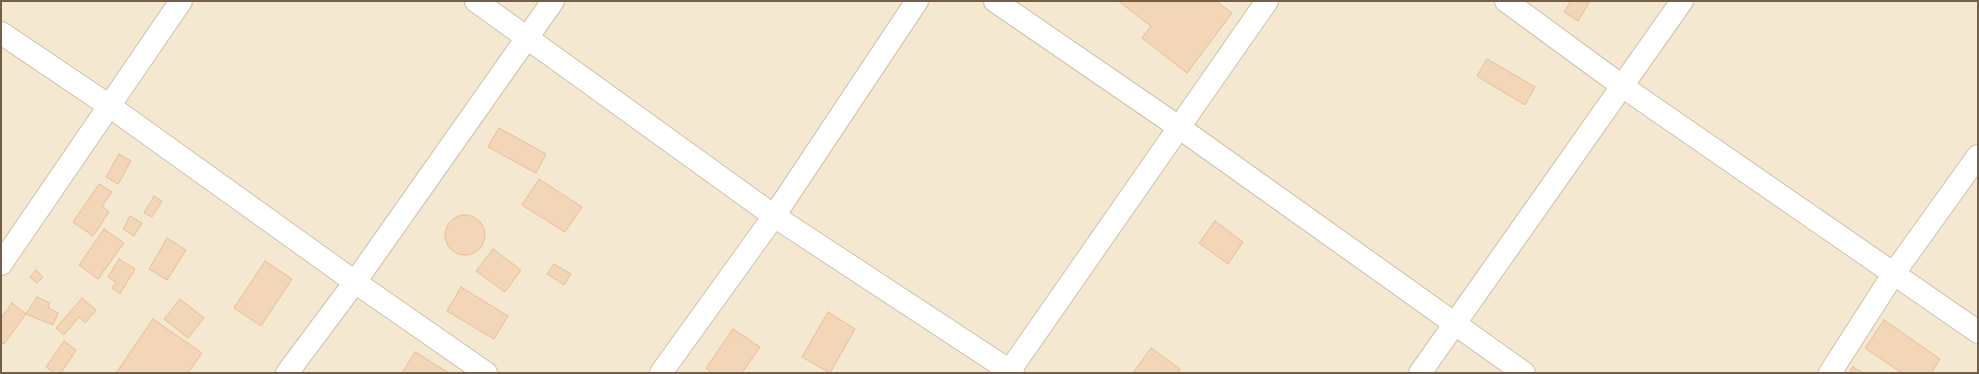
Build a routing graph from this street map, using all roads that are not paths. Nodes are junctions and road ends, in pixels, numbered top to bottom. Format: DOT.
graph roads {
  1 [pos="181,1"];
  2 [pos="476,1"];
  3 [pos="554,1"];
  4 [pos="917,1"];
  5 [pos="995,1"];
  6 [pos="1267,1"];
  7 [pos="1506,1"];
  8 [pos="1682,1"];
  9 [pos="1,33"];
  10 [pos="526,38"];
  11 [pos="1622,86"];
  12 [pos="108,105"];
  13 [pos="1180,128"];
  14 [pos="1978,156"];
  15 [pos="774,216"];
  16 [pos="1,264"];
  17 [pos="1894,274"];
  18 [pos="355,282"];
  19 [pos="1455,324"];
  20 [pos="1978,332"];
  21 [pos="1010,372"];
  22 [pos="288,373"];
  23 [pos="486,373"];
  24 [pos="661,373"];
  25 [pos="1420,373"];
  26 [pos="1524,373"];
  27 [pos="1830,373"];
  1 -- 12 [label="street"];
  2 -- 10 [label="street"];
  3 -- 10 [label="street"];
  4 -- 15 [label="street"];
  5 -- 13 [label="street"];
  6 -- 13 [label="street"];
  7 -- 11 [label="street"];
  8 -- 11 [label="street"];
  9 -- 12 [label="street"];
  10 -- 15 [label="street"];
  10 -- 18 [label="street"];
  11 -- 17 [label="street"];
  11 -- 19 [label="street"];
  12 -- 16 [label="street"];
  12 -- 18 [label="street"];
  13 -- 19 [label="street"];
  13 -- 21 [label="street"];
  14 -- 17 [label="street"];
  15 -- 21 [label="street"];
  15 -- 24 [label="street"];
  17 -- 20 [label="street"];
  17 -- 27 [label="street"];
  18 -- 22 [label="street"];
  18 -- 23 [label="street"];
  19 -- 25 [label="street"];
  19 -- 26 [label="street"];
}
